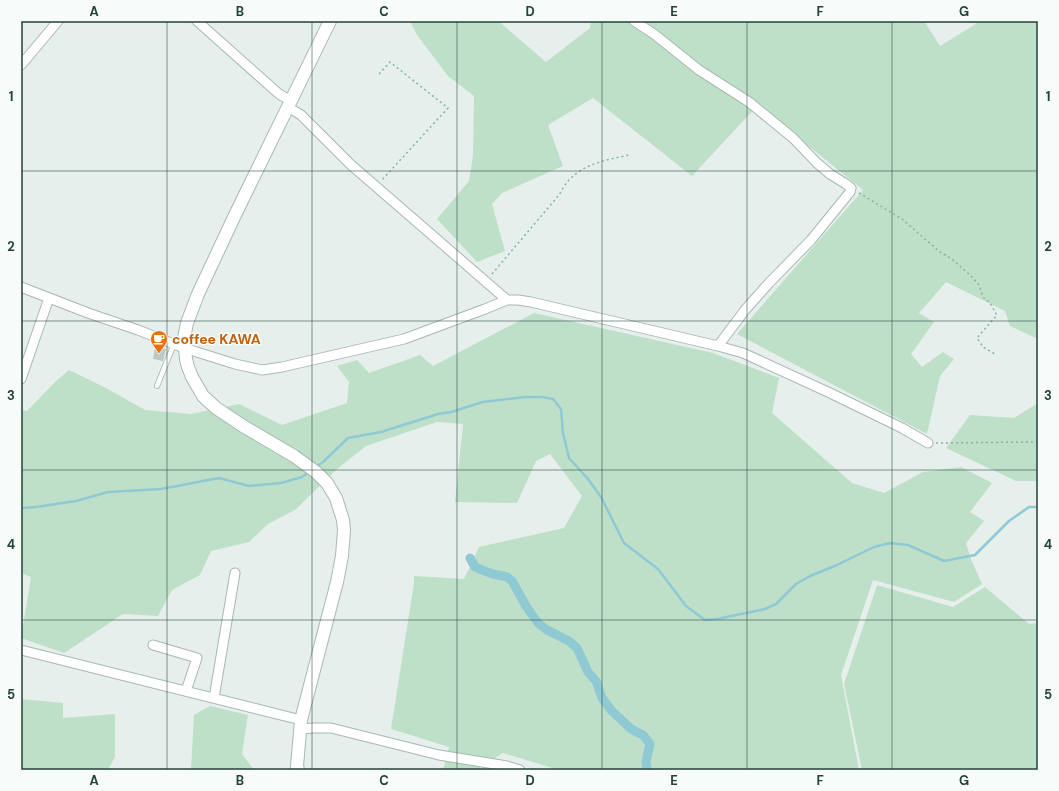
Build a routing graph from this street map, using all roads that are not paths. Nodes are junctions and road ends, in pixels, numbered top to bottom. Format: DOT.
graph roads {
  1 [pos="58,21"];
  2 [pos="197,21"];
  3 [pos="330,21"];
  4 [pos="634,21"];
  5 [pos="21,65"];
  6 [pos="290,104"];
  7 [pos="21,287"];
  8 [pos="49,298"];
  9 [pos="506,300"];
  10 [pos="179,346"];
  11 [pos="718,346"];
  12 [pos="21,379"];
  13 [pos="157,386"];
  14 [pos="928,443"];
  15 [pos="235,573"];
  16 [pos="154,645"];
  17 [pos="21,650"];
  18 [pos="186,691"];
  19 [pos="214,698"];
  20 [pos="301,724"];
  21 [pos="298,770"];
  22 [pos="520,770"];
  1 -- 5 [label="street"];
  2 -- 6 [label="street"];
  3 -- 6 [label="street"];
  4 -- 11 [label="street"];
  6 -- 9 [label="street"];
  6 -- 10 [label="street"];
  7 -- 8 [label="street"];
  8 -- 10 [label="street"];
  8 -- 12 [label="street"];
  9 -- 10 [label="street"];
  9 -- 11 [label="street"];
  10 -- 13 [label="lane"];
  10 -- 20 [label="street"];
  11 -- 14 [label="street"];
  15 -- 19 [label="street"];
  16 -- 18 [label="street"];
  17 -- 18 [label="street"];
  18 -- 19 [label="street"];
  19 -- 20 [label="street"];
  20 -- 21 [label="street"];
  20 -- 22 [label="street"];
}
